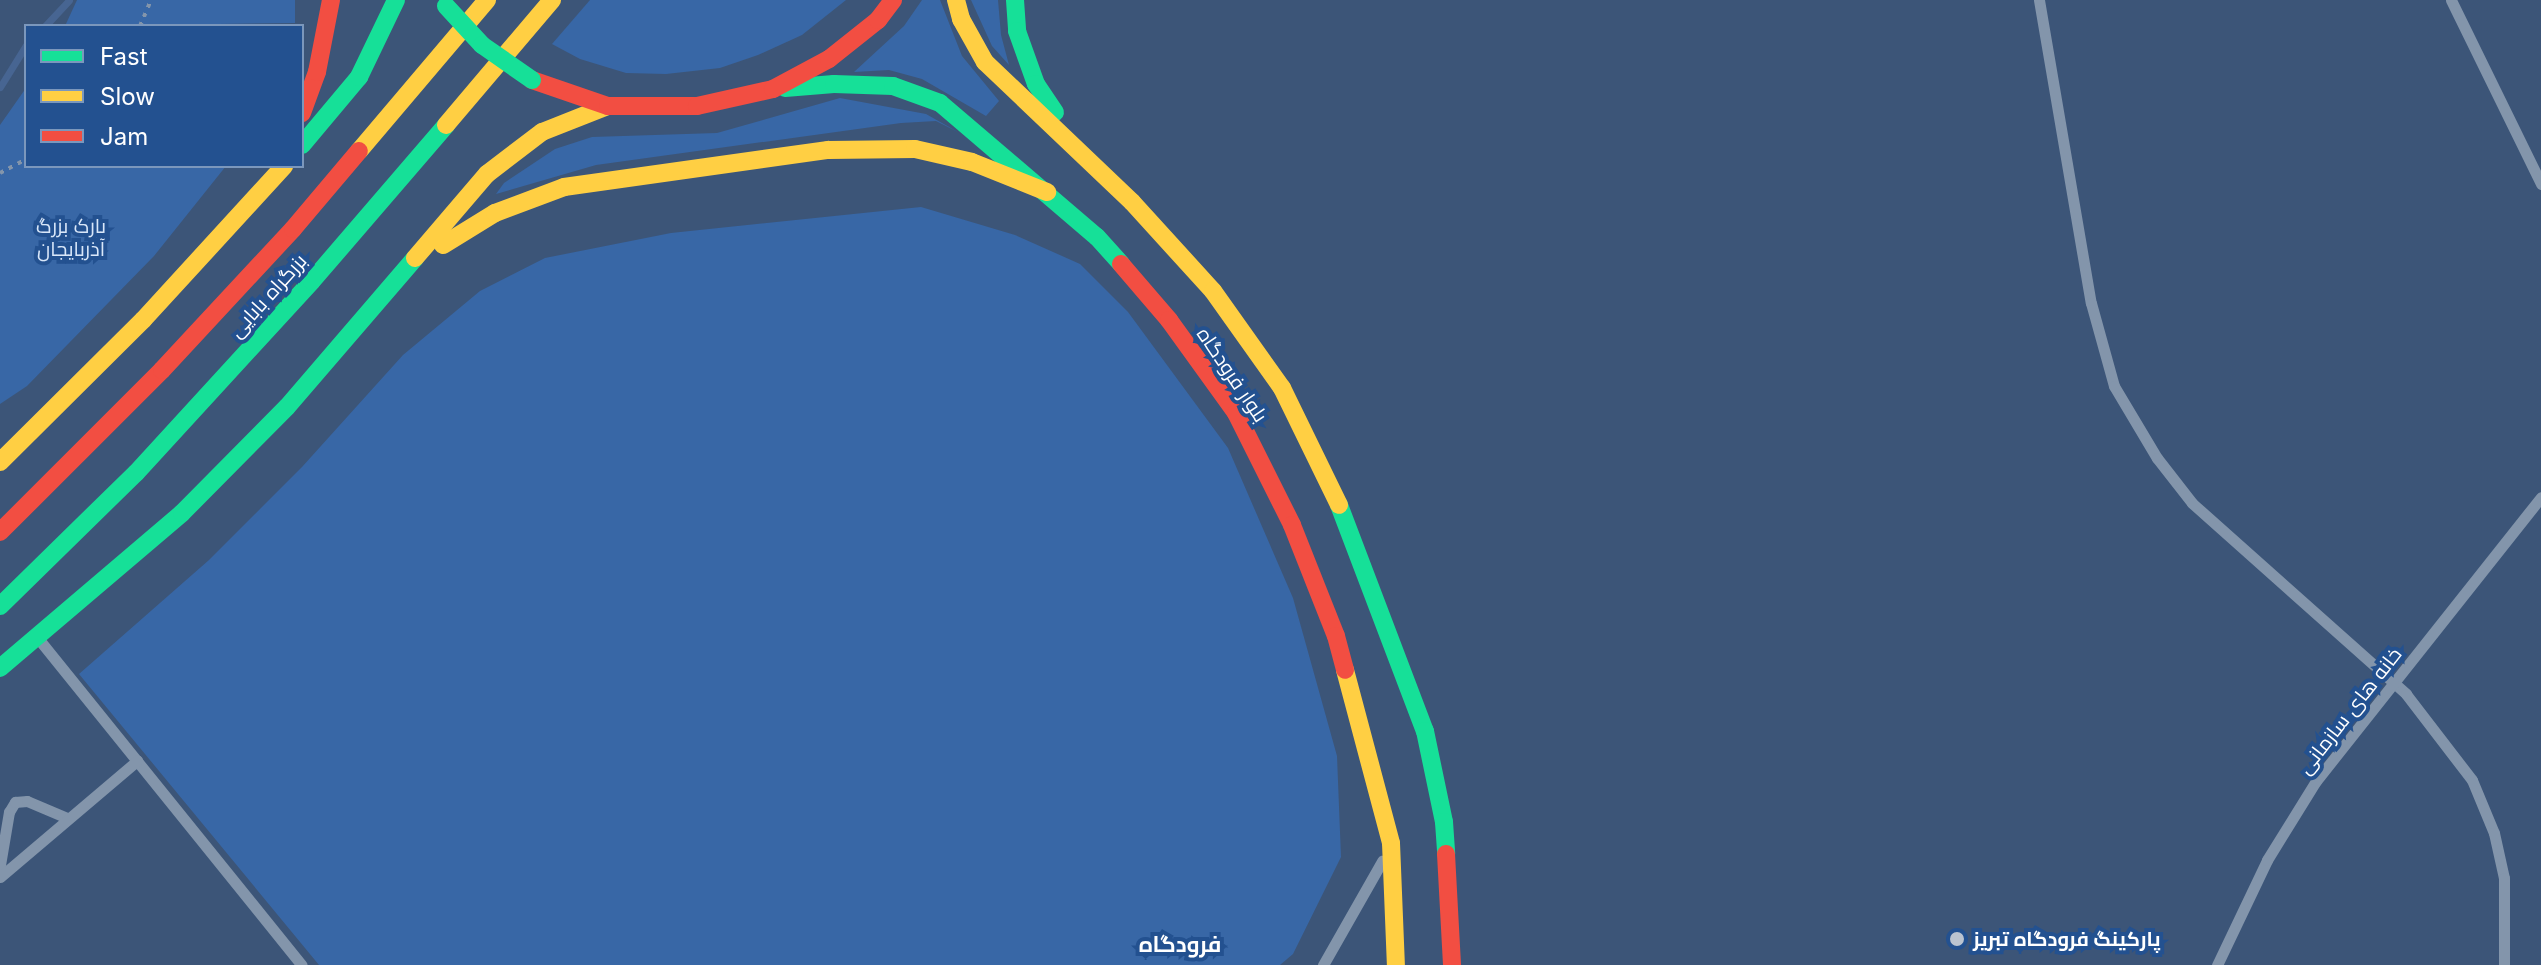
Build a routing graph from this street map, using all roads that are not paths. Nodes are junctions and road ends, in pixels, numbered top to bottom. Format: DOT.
graph roads {
  1 [pos="331,0"];
  2 [pos="396,0"];
  3 [pos="487,0"];
  4 [pos="552,0"];
  5 [pos="893,0"];
  6 [pos="956,0"];
  7 [pos="1015,0"];
  8 [pos="2039,0"];
  9 [pos="2451,0"];
  10 [pos="444,3"];
  11 [pos="773,89"];
  12 [pos="608,106"];
  13 [pos="304,108"];
  14 [pos="304,143"];
  15 [pos="1087,158"];
  16 [pos="282,168"];
  17 [pos="2541,184"];
  18 [pos="1047,192"];
  19 [pos="408,266"];
  20 [pos="73,391"];
  21 [pos="12,425"];
  22 [pos="0,462"];
  23 [pos="2541,497"];
  24 [pos="0,532"];
  25 [pos="0,606"];
  26 [pos="38,638"];
  27 [pos="0,668"];
  28 [pos="2394,683"];
  29 [pos="137,761"];
  30 [pos="67,818"];
  31 [pos="1391,843"];
  32 [pos="0,865"];
  33 [pos="0,877"];
  34 [pos="302,965"];
  35 [pos="1323,965"];
  36 [pos="1396,965"];
  37 [pos="1452,965"];
  38 [pos="2217,965"];
  39 [pos="2504,965"];
  1 -- 13 [label="main road"];
  2 -- 14 [label="main road"];
  3 -- 24 [label="main road, بزرگراه بابایی"];
  4 -- 25 [label="main road, بزرگراه بابایی"];
  5 -- 11 [label="main road"];
  6 -- 15 [label="main road, بلوار فرودگاه"];
  7 -- 15 [label="main road"];
  8 -- 28 [label="lane"];
  9 -- 17 [label="lane"];
  10 -- 12 [label="main road, bridge"];
  11 -- 12 [label="main road"];
  11 -- 18 [label="main road, بلوار فرودگاه"];
  12 -- 19 [label="main road"];
  15 -- 37 [label="main road, بلوار فرودگاه"];
  16 -- 20 [label="main road"];
  18 -- 19 [label="main road"];
  18 -- 31 [label="main road, بلوار فرودگاه"];
  19 -- 26 [label="main road"];
  20 -- 21 [label="main road"];
  20 -- 22 [label="main road"];
  23 -- 28 [label="lane, خانه های سازمانی"];
  26 -- 27 [label="main road"];
  26 -- 29 [label="lane"];
  28 -- 38 [label="lane, خانه های سازمانی"];
  28 -- 39 [label="lane"];
  29 -- 30 [label="lane"];
  29 -- 34 [label="lane"];
  30 -- 32 [label="lane"];
  30 -- 33 [label="lane"];
  31 -- 35 [label="lane"];
  31 -- 36 [label="main road, بلوار فرودگاه"];
}
